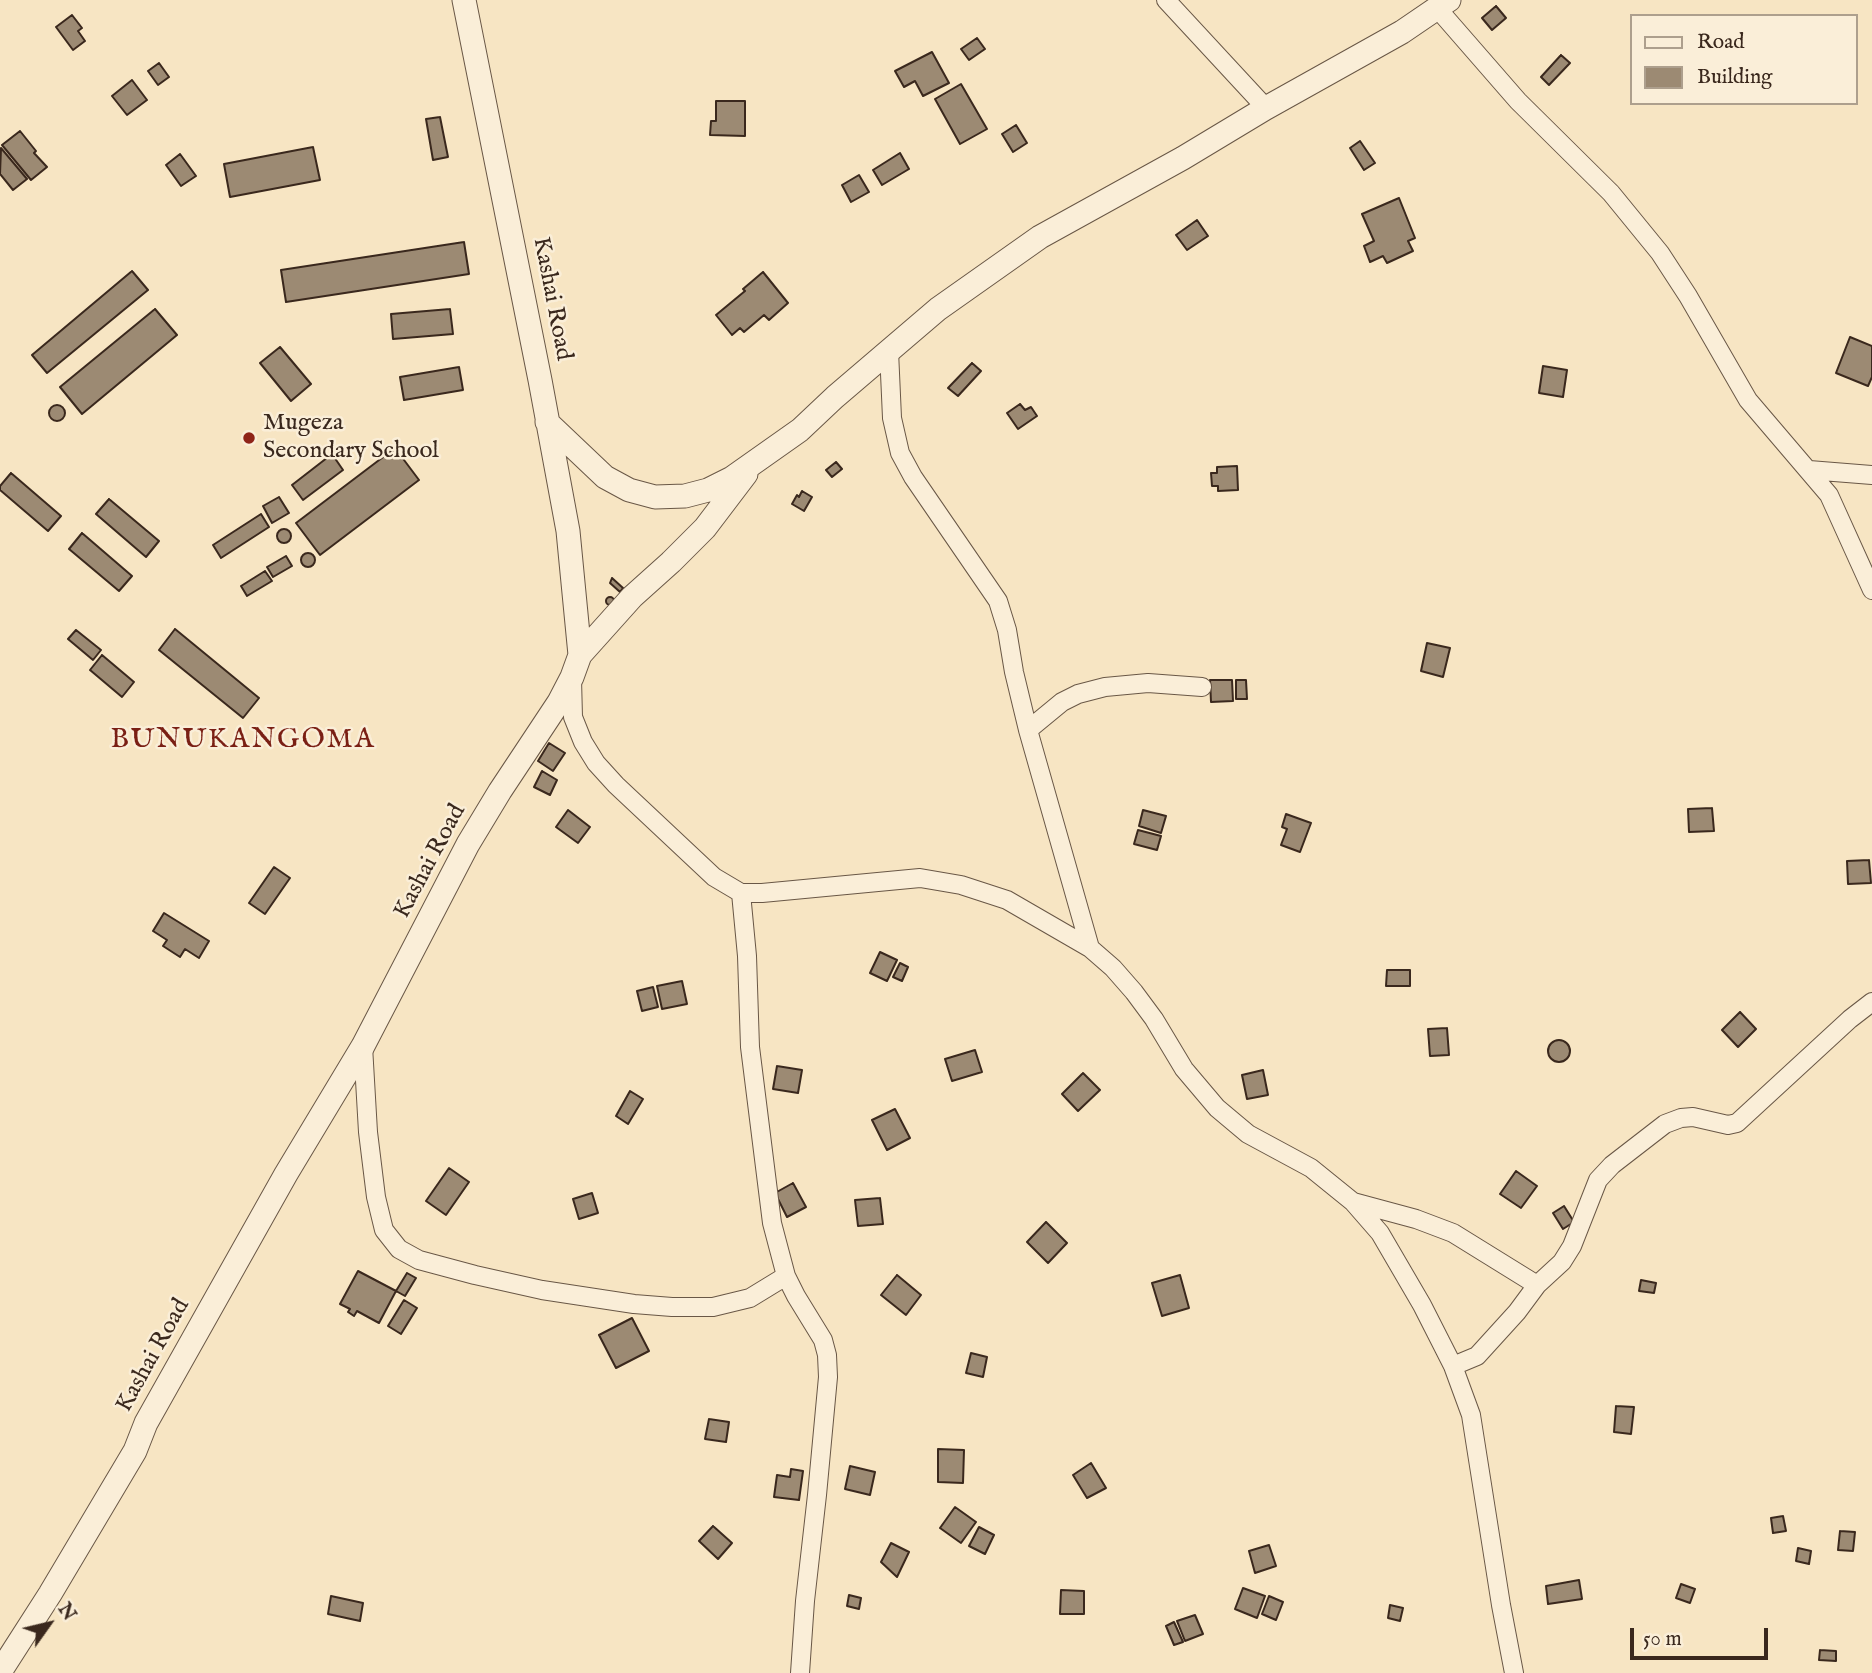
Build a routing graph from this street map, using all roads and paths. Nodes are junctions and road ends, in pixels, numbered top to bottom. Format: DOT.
graph roads {
  1 [pos="464,0"];
  2 [pos="1166,0"];
  3 [pos="1443,4"];
  4 [pos="1266,108"];
  5 [pos="890,351"];
  6 [pos="547,422"];
  7 [pos="754,463"];
  8 [pos="1810,470"];
  9 [pos="1872,475"];
  10 [pos="1872,590"];
  11 [pos="580,654"];
  12 [pos="572,677"];
  13 [pos="1202,687"];
  14 [pos="1028,730"];
  15 [pos="741,893"];
  16 [pos="1090,948"];
  17 [pos="1872,1002"];
  18 [pos="363,1046"];
  19 [pos="1353,1202"];
  20 [pos="786,1276"];
  21 [pos="1537,1285"];
  22 [pos="1453,1366"];
  23 [pos="0,1672"];
  24 [pos="800,1673"];
  25 [pos="1514,1673"];
  1 -- 6 [label="street, Kashai Road"];
  2 -- 4 [label="street"];
  3 -- 4 [label="street"];
  3 -- 8 [label="street"];
  4 -- 5 [label="street"];
  5 -- 7 [label="street"];
  5 -- 14 [label="street"];
  6 -- 7 [label="street"];
  6 -- 11 [label="street, Kashai Road"];
  7 -- 11 [label="street"];
  8 -- 9 [label="street"];
  8 -- 10 [label="street"];
  11 -- 12 [label="street, Kashai Road"];
  12 -- 15 [label="street"];
  12 -- 18 [label="street, Kashai Road"];
  13 -- 14 [label="street"];
  14 -- 16 [label="street"];
  15 -- 16 [label="street"];
  15 -- 20 [label="street"];
  16 -- 19 [label="street"];
  17 -- 21 [label="street"];
  18 -- 20 [label="street"];
  18 -- 23 [label="street, Kashai Road"];
  19 -- 21 [label="street"];
  19 -- 22 [label="street"];
  20 -- 24 [label="street"];
  21 -- 22 [label="street"];
  22 -- 25 [label="street"];
}
